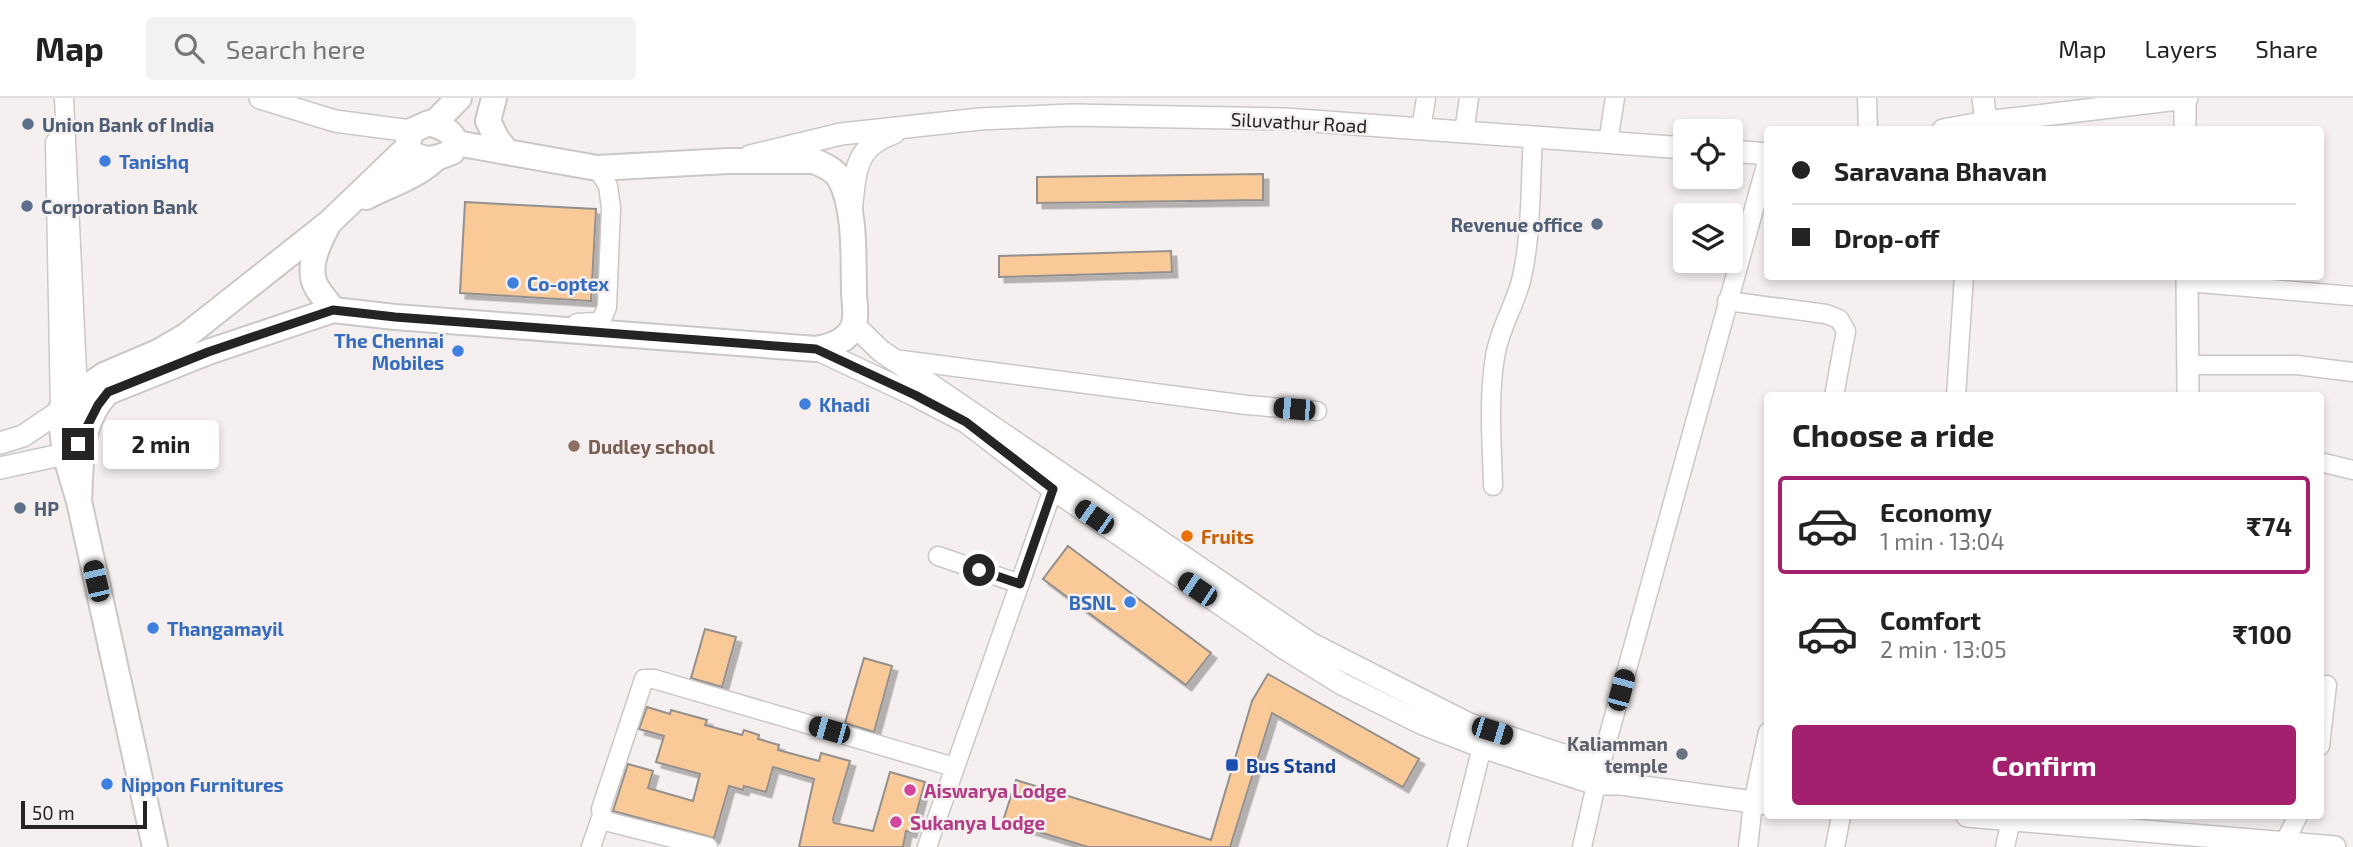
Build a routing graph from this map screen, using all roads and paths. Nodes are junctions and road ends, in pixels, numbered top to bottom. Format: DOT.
graph roads {
  1 [pos="54,98"];
  2 [pos="64,98"];
  3 [pos="260,98"];
  4 [pos="459,98"];
  5 [pos="488,98"];
  6 [pos="494,98"];
  7 [pos="1426,98"];
  8 [pos="1469,98"];
  9 [pos="1615,98"];
  10 [pos="1867,98"];
  11 [pos="1983,98"];
  12 [pos="2176,99"];
  13 [pos="912,126"];
  14 [pos="1868,126"];
  15 [pos="1978,126"];
  16 [pos="2184,126"];
  17 [pos="1421,129"];
  18 [pos="1464,132"];
  19 [pos="432,137"];
  20 [pos="1533,137"];
  21 [pos="1608,142"];
  22 [pos="1673,147"];
  23 [pos="508,152"];
  24 [pos="1743,153"];
  25 [pos="1764,155"];
  26 [pos="728,161"];
  27 [pos="597,168"];
  28 [pos="1764,170"];
  29 [pos="336,215"];
  30 [pos="850,217"];
  31 [pos="1964,280"];
  32 [pos="2187,280"];
  33 [pos="2197,280"];
  34 [pos="2353,296"];
  35 [pos="1727,301"];
  36 [pos="333,310"];
  37 [pos="486,324"];
  38 [pos="854,325"];
  39 [pos="816,349"];
  40 [pos="894,359"];
  41 [pos="2188,365"];
  42 [pos="2353,372"];
  43 [pos="1835,392"];
  44 [pos="1956,392"];
  45 [pos="2188,392"];
  46 [pos="78,393"];
  47 [pos="60,411"];
  48 [pos="1317,411"];
  49 [pos="83,436"];
  50 [pos="0,443"];
  51 [pos="65,454"];
  52 [pos="2324,463"];
  53 [pos="0,468"];
  54 [pos="2353,470"];
  55 [pos="1493,486"];
  56 [pos="1053,489"];
  57 [pos="79,501"];
  58 [pos="938,556"];
  59 [pos="1020,584"];
  60 [pos="1247,612"];
  61 [pos="2327,685"];
  62 [pos="2324,711"];
  63 [pos="1482,747"];
  64 [pos="954,767"];
  65 [pos="1764,768"];
  66 [pos="1598,776"];
  67 [pos="1760,804"];
  68 [pos="601,815"];
  69 [pos="1840,819"];
  70 [pos="2020,819"];
  71 [pos="2031,819"];
  72 [pos="2296,819"];
  73 [pos="2158,832"];
  74 [pos="2284,843"];
  75 [pos="155,847"];
  76 [pos="591,847"];
  77 [pos="708,847"];
  78 [pos="927,847"];
  79 [pos="1457,847"];
  80 [pos="1582,847"];
  81 [pos="1748,847"];
  82 [pos="1835,847"];
  83 [pos="2005,847"];
  84 [pos="2335,847"];
  1 -- 47 [label="street"];
  2 -- 46 [label="street"];
  3 -- 19 [label="main road"];
  4 -- 19 [label="highway"];
  5 -- 19 [label="highway"];
  6 -- 23 [label="highway"];
  7 -- 17 [label="street"];
  8 -- 18 [label="street"];
  9 -- 21 [label="street"];
  10 -- 14 [label="street"];
  11 -- 15 [label="main road"];
  12 -- 15 [label="main road"];
  12 -- 16 [label="main road"];
  13 -- 17 [label="main road, Siluvathur Road"];
  13 -- 26 [label="main road, Siluvathur Road"];
  13 -- 30 [label="main road, Siluvathur Road"];
  17 -- 18 [label="main road, Siluvathur Road"];
  18 -- 20 [label="main road, Siluvathur Road"];
  19 -- 23 [label="highway"];
  19 -- 29 [label="highway"];
  19 -- 29 [label="highway"];
  20 -- 21 [label="main road, Siluvathur Road"];
  20 -- 55 [label="street"];
  21 -- 22 [label="main road, Siluvathur Road"];
  23 -- 27 [label="highway"];
  24 -- 25 [label="main road"];
  26 -- 27 [label="highway"];
  26 -- 30 [label="highway"];
  27 -- 37 [label="street"];
  28 -- 35 [label="street"];
  29 -- 36 [label="highway"];
  29 -- 46 [label="highway"];
  30 -- 38 [label="highway"];
  31 -- 44 [label="street"];
  32 -- 41 [label="main road"];
  33 -- 34 [label="street"];
  35 -- 43 [label="street"];
  35 -- 66 [label="street"];
  36 -- 37 [label="highway"];
  36 -- 49 [label="highway"];
  37 -- 39 [label="highway"];
  38 -- 39 [label="highway"];
  38 -- 40 [label="main road"];
  39 -- 56 [label="main road"];
  40 -- 48 [label="street"];
  40 -- 60 [label="main road"];
  41 -- 42 [label="street"];
  41 -- 45 [label="main road"];
  46 -- 47 [label="highway"];
  46 -- 49 [label="street"];
  47 -- 50 [label="main road"];
  47 -- 51 [label="highway"];
  49 -- 51 [label="main road"];
  49 -- 57 [label="highway"];
  51 -- 53 [label="main road"];
  51 -- 57 [label="highway"];
  52 -- 54 [label="street"];
  56 -- 59 [label="street"];
  56 -- 60 [label="main road"];
  57 -- 75 [label="highway"];
  58 -- 59 [label="street"];
  59 -- 64 [label="street"];
  60 -- 63 [label="main road"];
  60 -- 66 [label="main road"];
  61 -- 62 [label="street"];
  63 -- 66 [label="main road"];
  63 -- 79 [label="street"];
  64 -- 68 [label="street"];
  64 -- 78 [label="street"];
  65 -- 67 [label="street"];
  66 -- 67 [label="main road"];
  66 -- 80 [label="street"];
  67 -- 81 [label="street"];
  68 -- 76 [label="street"];
  68 -- 77 [label="street"];
  69 -- 82 [label="street"];
  70 -- 83 [label="street"];
  71 -- 73 [label="main road"];
  72 -- 74 [label="street"];
  73 -- 74 [label="main road"];
  74 -- 84 [label="main road"];
}
